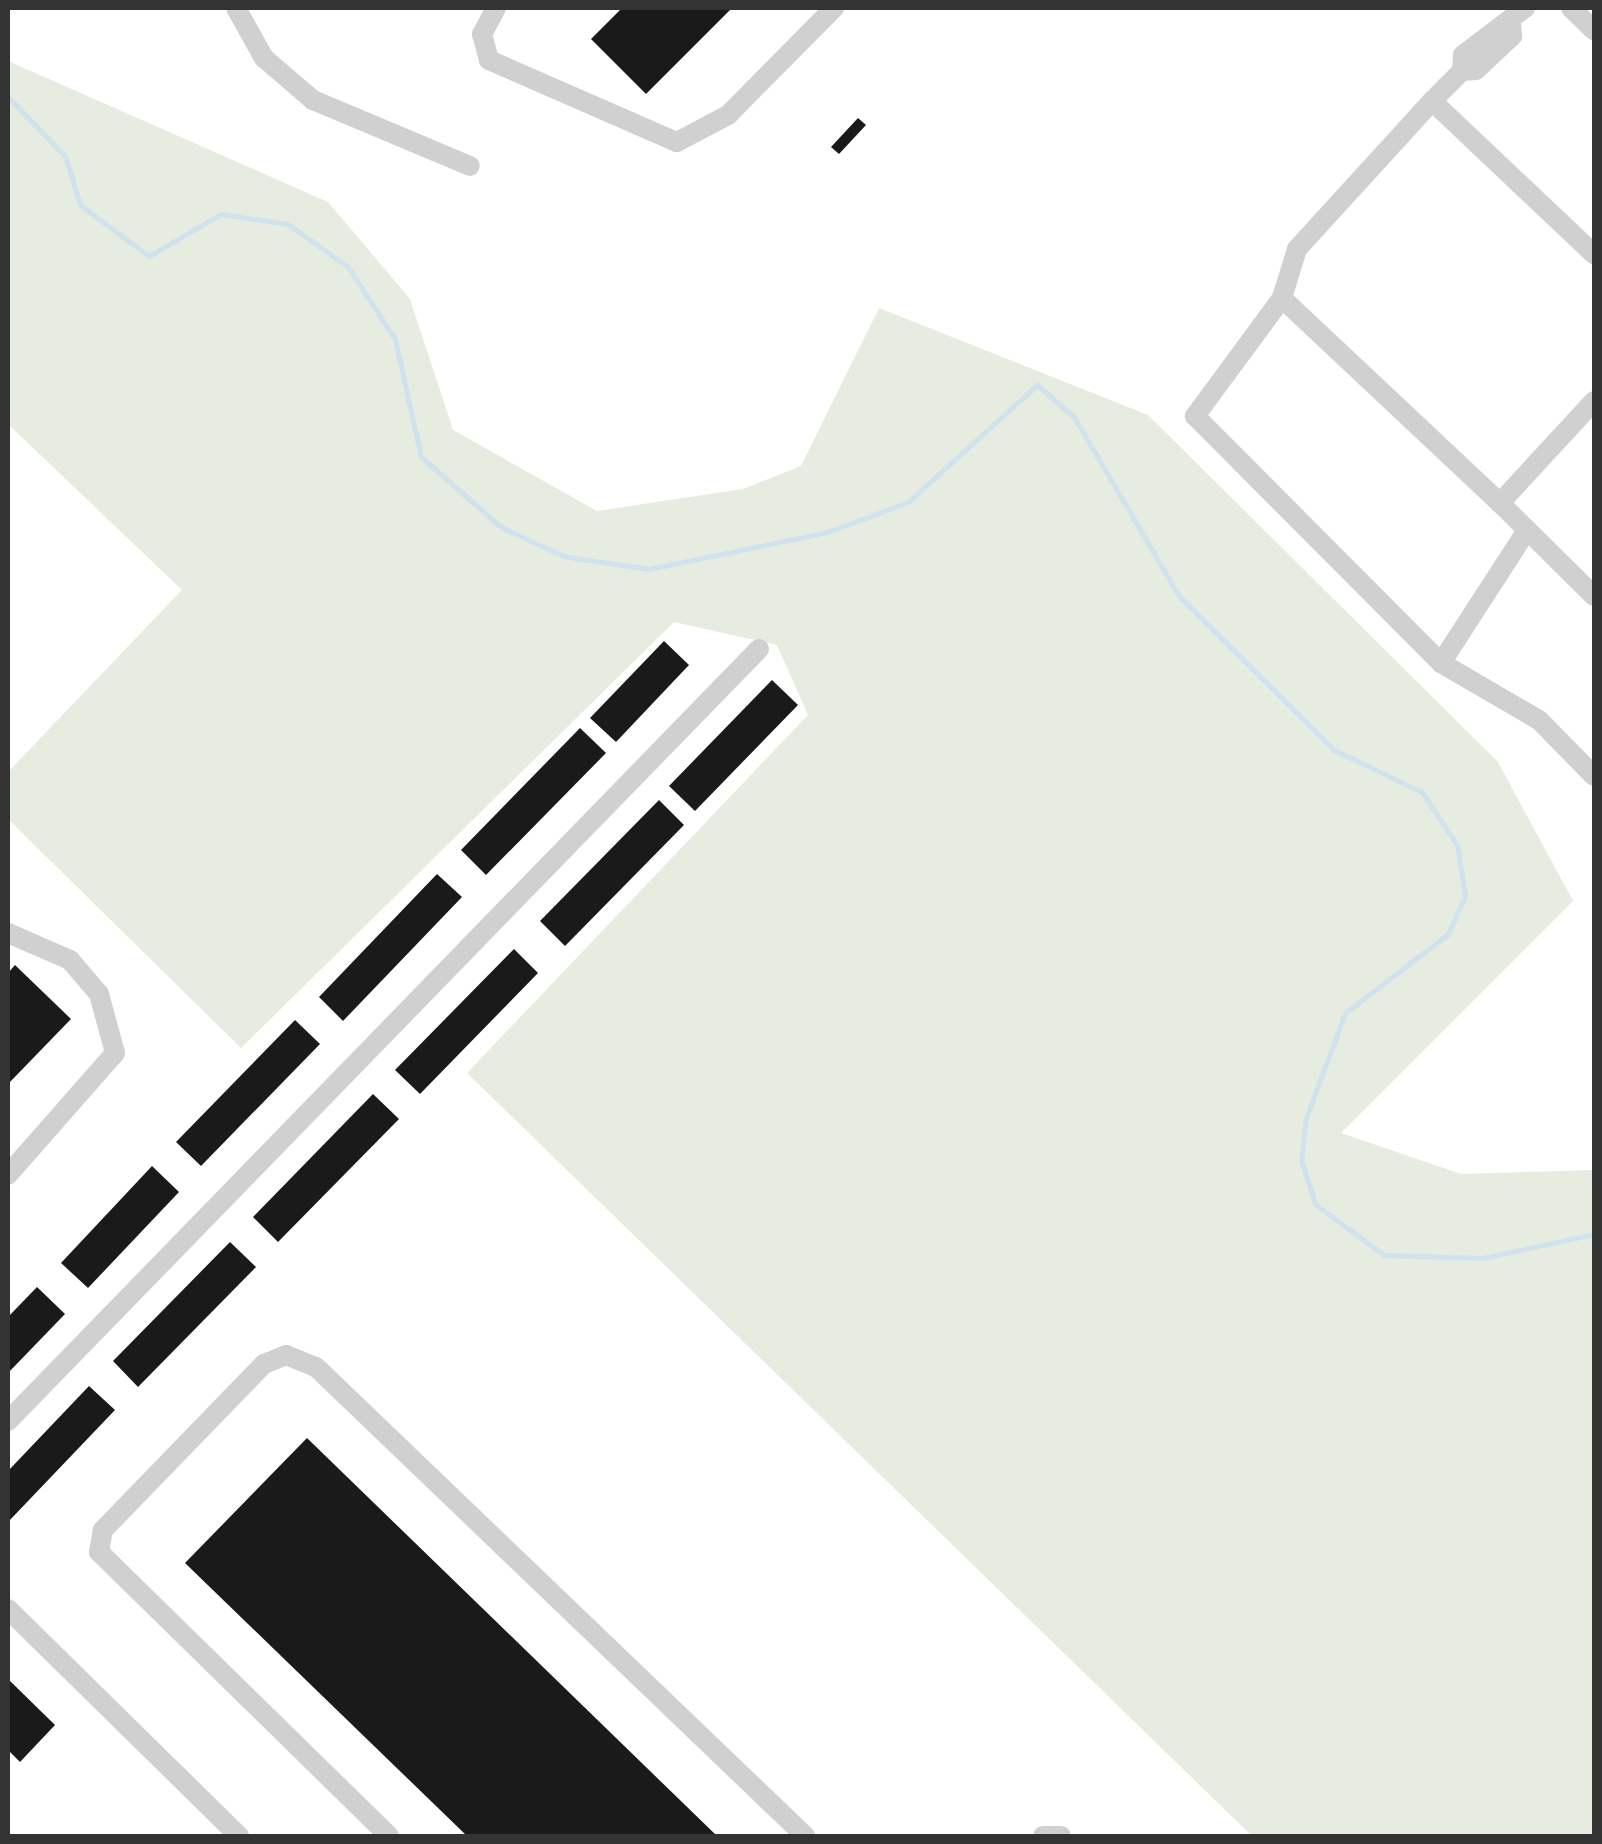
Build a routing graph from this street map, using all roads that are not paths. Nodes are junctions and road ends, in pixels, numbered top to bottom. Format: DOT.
graph roads {
  1 [pos="236,8"];
  2 [pos="496,8"];
  3 [pos="834,8"];
  4 [pos="1572,8"];
  5 [pos="1518,14"];
  6 [pos="1594,30"];
  7 [pos="1432,101"];
  8 [pos="470,166"];
  9 [pos="1594,254"];
  10 [pos="1282,298"];
  11 [pos="1594,401"];
  12 [pos="1500,503"];
  13 [pos="1527,530"];
  14 [pos="1594,596"];
  15 [pos="760,649"];
  16 [pos="1441,663"];
  17 [pos="1594,776"];
  18 [pos="8,934"];
  19 [pos="8,1175"];
  20 [pos="8,1421"];
  21 [pos="8,1609"];
  22 [pos="239,1836"];
  23 [pos="389,1836"];
  24 [pos="805,1836"];
  25 [pos="1043,1836"];
  26 [pos="1061,1836"];
  1 -- 8 [label="street"];
  2 -- 3 [label="street"];
  4 -- 6 [label="street"];
  5 -- 7 [label="street"];
  7 -- 9 [label="street"];
  7 -- 10 [label="street"];
  10 -- 12 [label="street"];
  10 -- 16 [label="street"];
  11 -- 12 [label="street"];
  12 -- 13 [label="street"];
  13 -- 14 [label="street"];
  13 -- 16 [label="street"];
  15 -- 20 [label="street"];
  16 -- 17 [label="street"];
  18 -- 19 [label="street"];
  21 -- 22 [label="street"];
  23 -- 24 [label="street"];
  25 -- 26 [label="street"];
}
